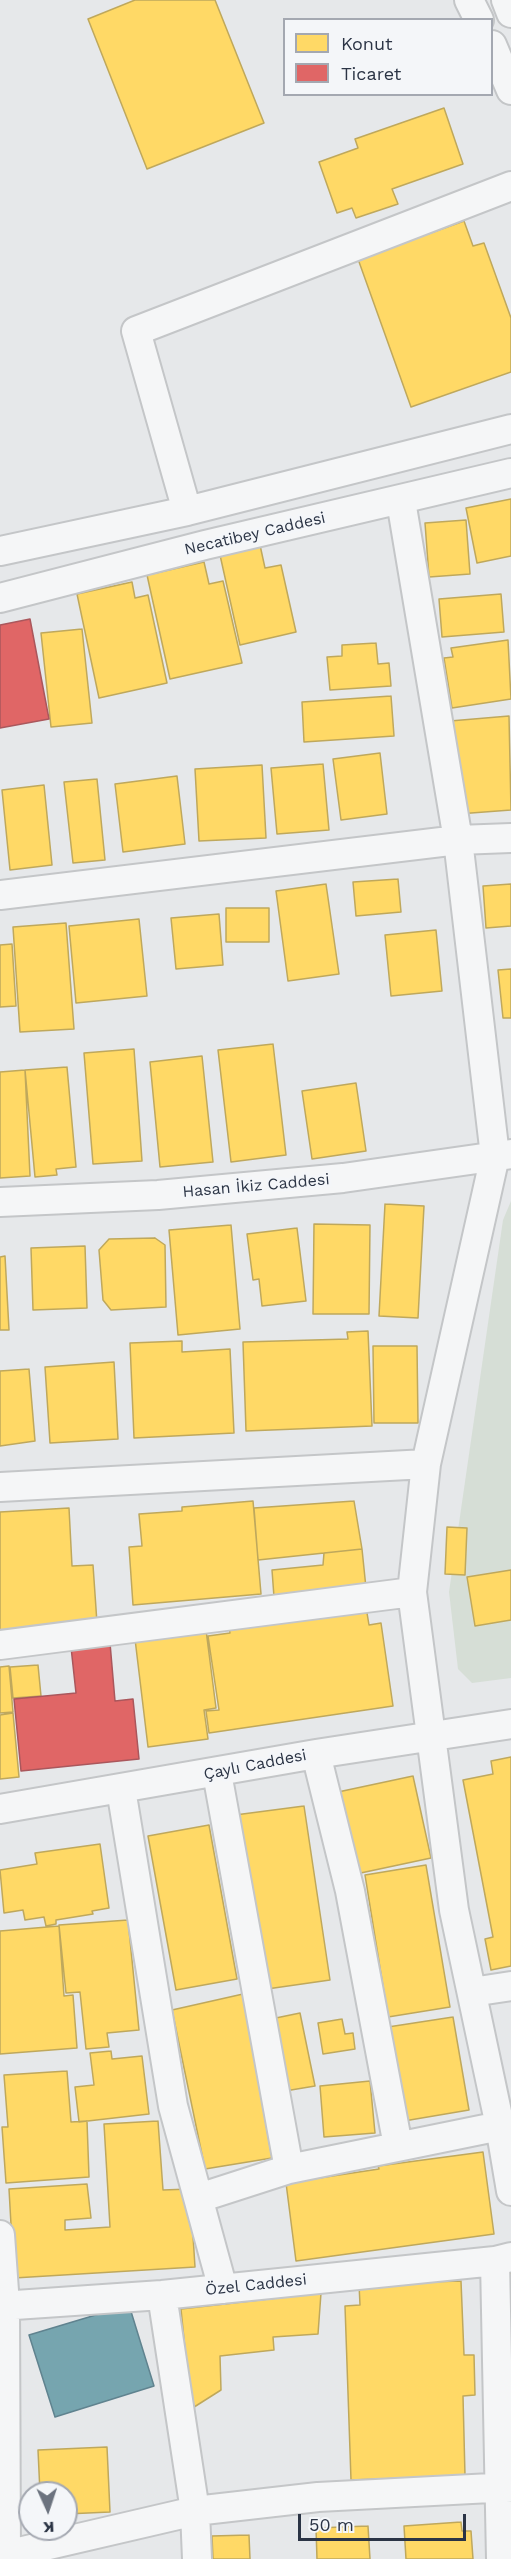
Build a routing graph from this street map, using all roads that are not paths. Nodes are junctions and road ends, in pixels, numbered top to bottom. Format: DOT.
graph roads {
  1 [pos="469,0"];
  2 [pos="506,0"];
  3 [pos="511,13"];
  4 [pos="478,18"];
  5 [pos="493,47"];
  6 [pos="511,90"];
  7 [pos="511,186"];
  8 [pos="511,429"];
  9 [pos="511,473"];
  10 [pos="401,501"];
  11 [pos="188,511"];
  12 [pos="0,551"];
  13 [pos="0,598"];
  14 [pos="511,838"];
  15 [pos="458,840"];
  16 [pos="0,895"];
  17 [pos="503,1155"];
  18 [pos="0,1202"];
  19 [pos="426,1464"];
  20 [pos="0,1487"];
  21 [pos="412,1592"];
  22 [pos="0,1645"];
  23 [pos="511,1724"];
  24 [pos="430,1736"];
  25 [pos="316,1754"];
  26 [pos="217,1773"];
  27 [pos="121,1789"];
  28 [pos="0,1809"];
  29 [pos="511,1986"];
  30 [pos="472,1992"];
  31 [pos="500,2126"];
  32 [pos="398,2146"];
  33 [pos="289,2169"];
  34 [pos="511,2191"];
  35 [pos="199,2198"];
  36 [pos="0,2235"];
  37 [pos="503,2259"];
  38 [pos="223,2289"];
  39 [pos="162,2295"];
  40 [pos="3,2305"];
  41 [pos="3,2472"];
  42 [pos="505,2487"];
  43 [pos="195,2511"];
  44 [pos="6,2557"];
  45 [pos="197,2559"];
  46 [pos="501,2559"];
  1 -- 4 [label="street"];
  2 -- 3 [label="street"];
  5 -- 6 [label="street"];
  7 -- 11 [label="street"];
  8 -- 11 [label="street"];
  9 -- 10 [label="street, Necatibey Caddesi"];
  10 -- 13 [label="street, Necatibey Caddesi"];
  10 -- 15 [label="street"];
  11 -- 12 [label="street"];
  14 -- 15 [label="street"];
  15 -- 16 [label="street"];
  15 -- 17 [label="street"];
  17 -- 18 [label="street, Hasan İkiz Caddesi"];
  17 -- 19 [label="street"];
  19 -- 20 [label="street"];
  19 -- 21 [label="street"];
  21 -- 22 [label="street"];
  21 -- 24 [label="street"];
  23 -- 24 [label="street, Çaylı Caddesi"];
  24 -- 25 [label="street, Çaylı Caddesi"];
  24 -- 30 [label="street"];
  25 -- 26 [label="street, Çaylı Caddesi"];
  25 -- 32 [label="street"];
  26 -- 27 [label="street, Çaylı Caddesi"];
  26 -- 33 [label="street"];
  27 -- 28 [label="street, Çaylı Caddesi"];
  27 -- 35 [label="street"];
  29 -- 30 [label="street"];
  30 -- 31 [label="street"];
  31 -- 32 [label="street"];
  31 -- 34 [label="street"];
  32 -- 33 [label="street"];
  33 -- 35 [label="street"];
  35 -- 38 [label="street"];
  36 -- 40 [label="street"];
  37 -- 38 [label="street, Özel Caddesi"];
  37 -- 42 [label="street"];
  38 -- 39 [label="street, Özel Caddesi"];
  39 -- 40 [label="street, Özel Caddesi"];
  39 -- 43 [label="street"];
  40 -- 41 [label="street"];
  41 -- 44 [label="street"];
  42 -- 43 [label="street"];
  42 -- 46 [label="street"];
  43 -- 44 [label="street"];
  43 -- 45 [label="street"];
}
